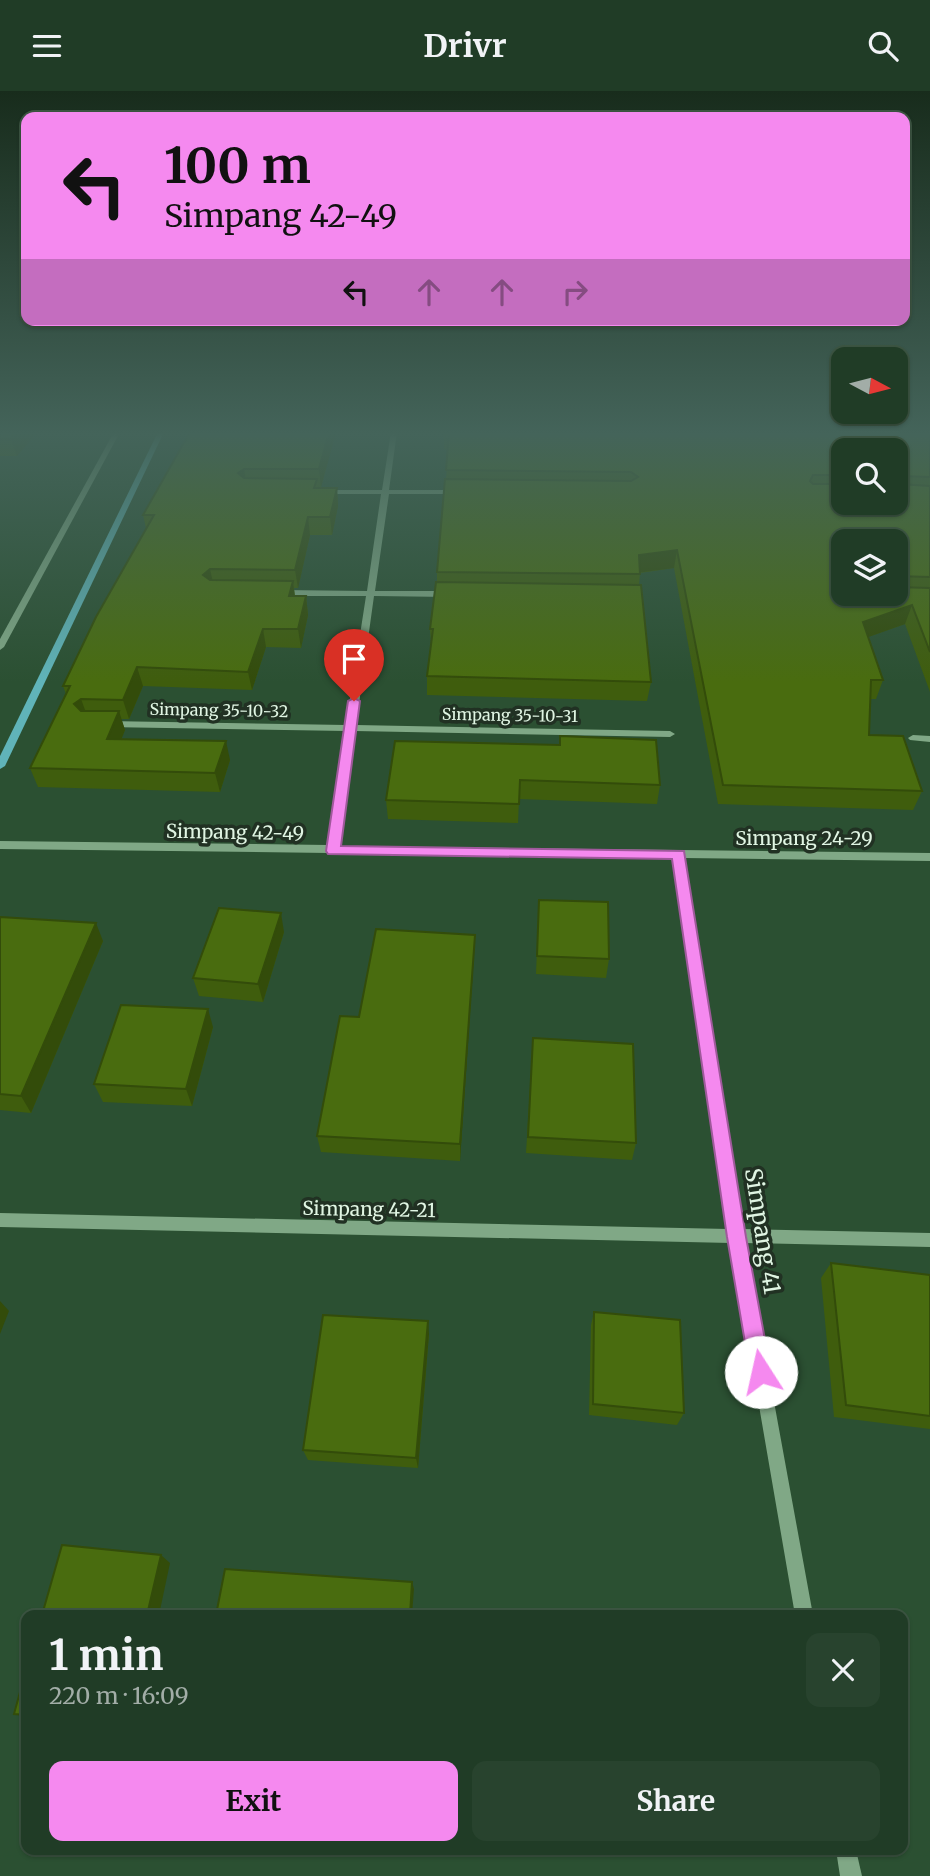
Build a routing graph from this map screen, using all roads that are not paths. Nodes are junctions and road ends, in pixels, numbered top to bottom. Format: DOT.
graph roads {
  1 [pos="72,515"];
  2 [pos="382,515"];
  3 [pos="266,593"];
  4 [pos="371,593"];
  5 [pos="467,595"];
  6 [pos="0,647"];
  7 [pos="88,724"];
  8 [pos="350,728"];
  9 [pos="670,734"];
  10 [pos="913,739"];
  11 [pos="930,739"];
  12 [pos="0,845"];
  13 [pos="333,851"];
  14 [pos="678,855"];
  15 [pos="930,857"];
  16 [pos="0,1220"];
  17 [pos="737,1237"];
  18 [pos="930,1240"];
  19 [pos="803,1610"];
  20 [pos="847,1855"];
  21 [pos="851,1876"];
  1 -- 6 [label="street"];
  2 -- 4 [label="street"];
  3 -- 4 [label="street"];
  4 -- 5 [label="street"];
  4 -- 8 [label="street"];
  7 -- 8 [label="street, Simpang 35-10-32"];
  8 -- 9 [label="street, Simpang 35-10-31"];
  8 -- 13 [label="street"];
  10 -- 11 [label="street"];
  12 -- 13 [label="street, Simpang 42-49"];
  13 -- 14 [label="street, Simpang 42-49"];
  14 -- 15 [label="street, Simpang 24-29"];
  14 -- 17 [label="street, Simpang 41"];
  16 -- 17 [label="street, Simpang 42-21"];
  17 -- 18 [label="street, Simpang 42-21"];
  17 -- 19 [label="street, Simpang 41"];
  20 -- 21 [label="street"];
}
